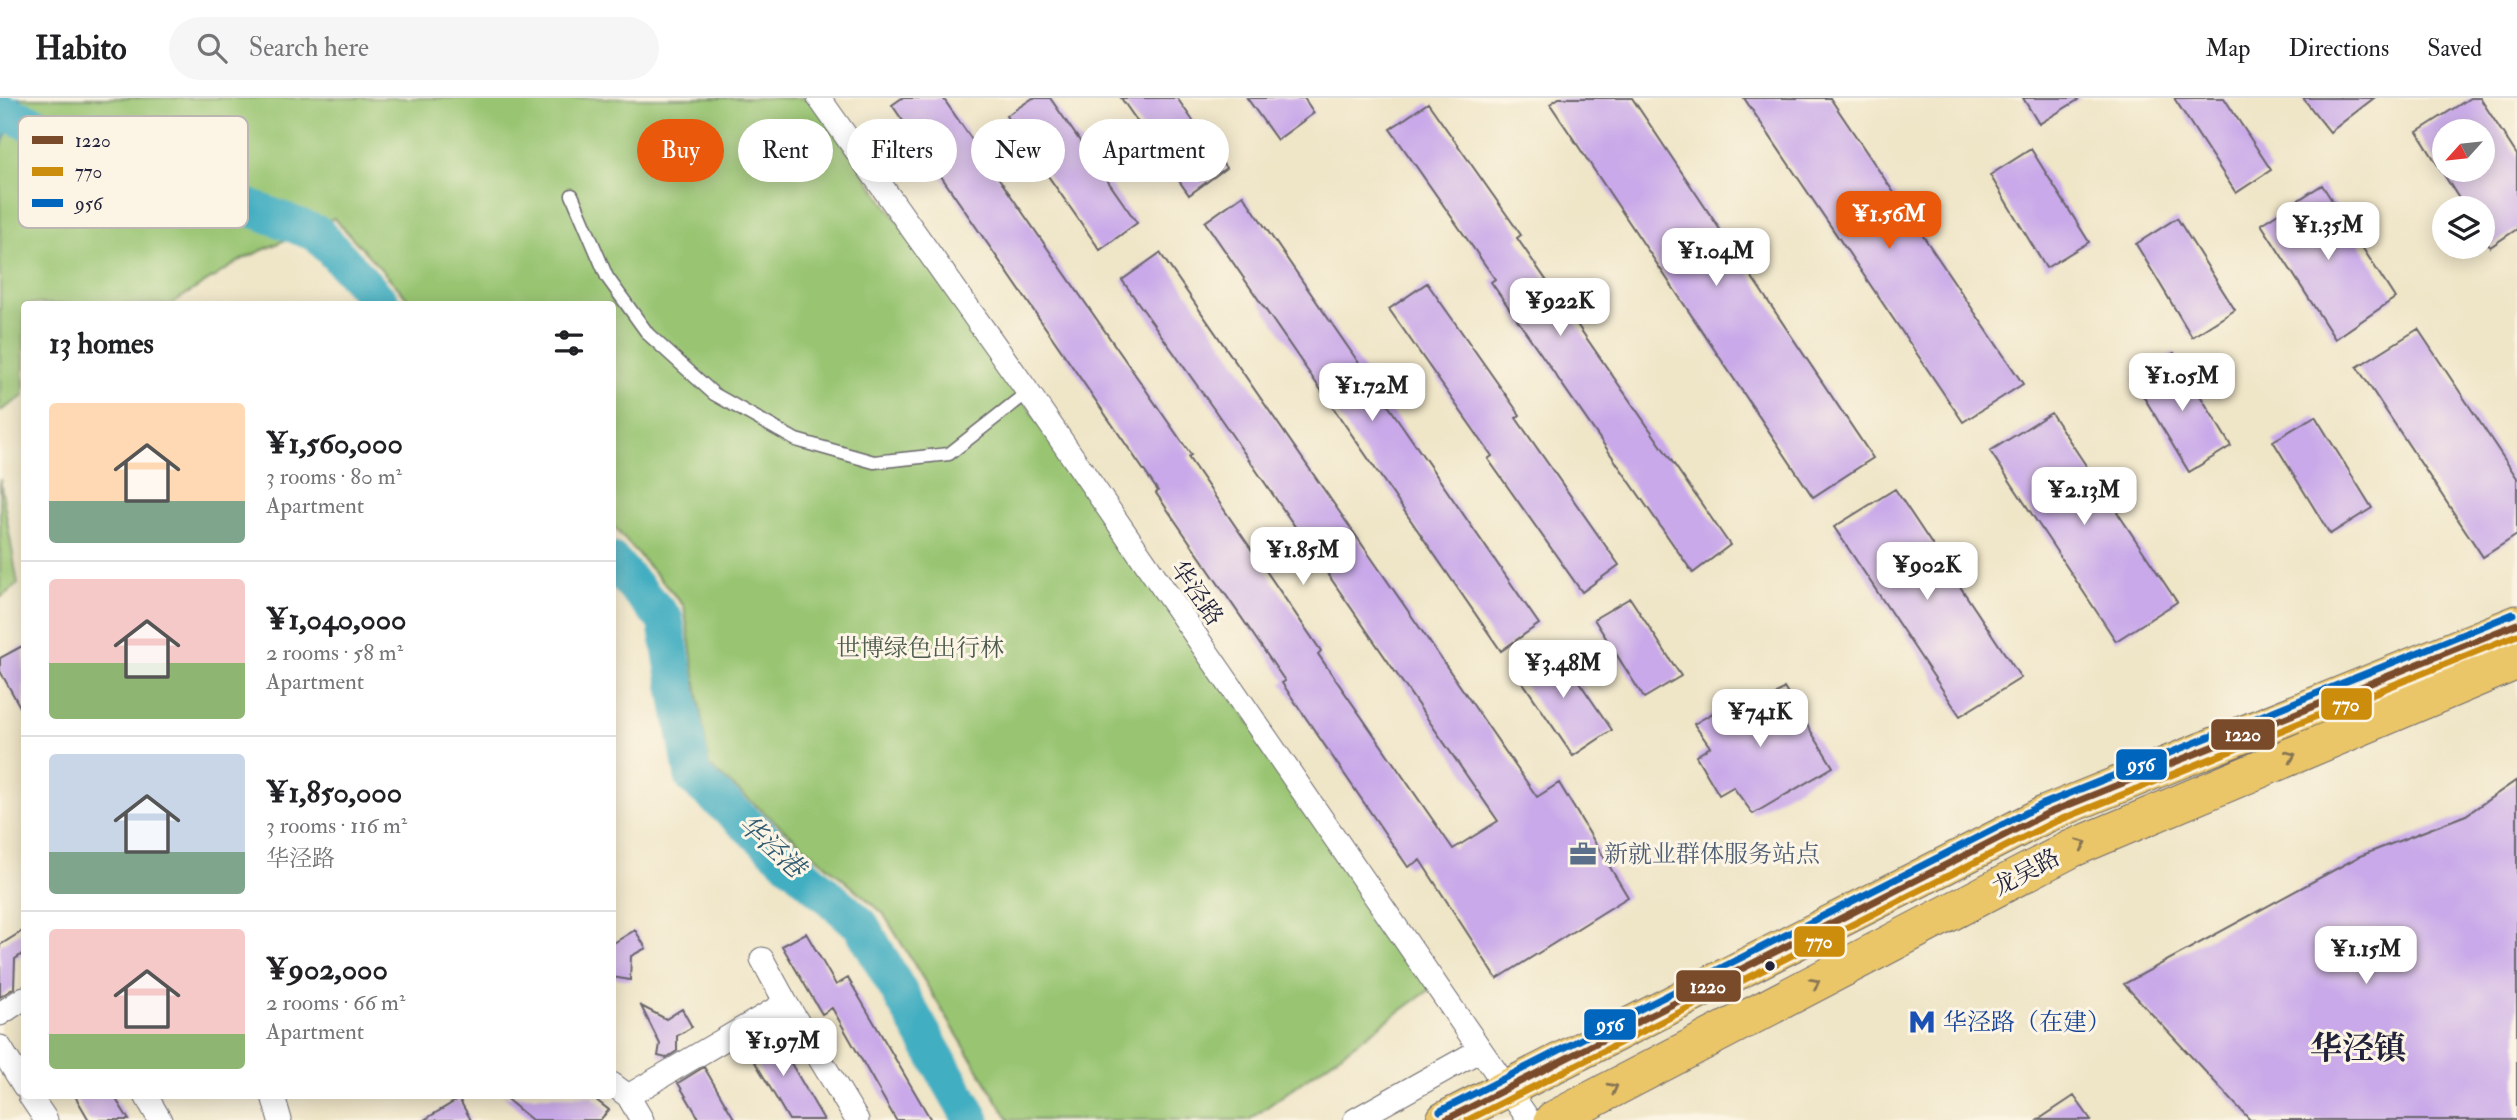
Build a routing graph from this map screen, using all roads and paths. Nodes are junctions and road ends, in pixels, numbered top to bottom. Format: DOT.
graph roads {
  1 [pos="819,98"];
  2 [pos="572,195"];
  3 [pos="1028,392"];
  4 [pos="2517,624"];
  5 [pos="2517,661"];
  6 [pos="762,959"];
  7 [pos="21,1000"];
  8 [pos="786,1003"];
  9 [pos="0,1014"];
  10 [pos="0,1047"];
  11 [pos="1480,1050"];
  12 [pos="21,1081"];
  13 [pos="1507,1088"];
  14 [pos="620,1090"];
  15 [pos="32,1099"];
  16 [pos="148,1099"];
  17 [pos="274,1099"];
  18 [pos="46,1120"];
  19 [pos="160,1120"];
  20 [pos="280,1120"];
  21 [pos="642,1120"];
  22 [pos="858,1120"];
  23 [pos="1355,1120"];
  24 [pos="1445,1120"];
  25 [pos="1529,1120"];
  26 [pos="1553,1120"];
  1 -- 3 [label="street, 华泾路"];
  2 -- 3 [label="lane"];
  3 -- 11 [label="street, 华泾路"];
  4 -- 13 [label="main road, 龙吴路"];
  26 -- 5 [label="main road, 龙吴路, one-way"];
  6 -- 8 [label="street"];
  7 -- 9 [label="street"];
  8 -- 14 [label="street"];
  8 -- 22 [label="street"];
  10 -- 12 [label="street"];
  11 -- 13 [label="street, 华泾路"];
  11 -- 23 [label="street"];
  13 -- 24 [label="main road, 龙吴路"];
  13 -- 25 [label="street, 华泾路"];
  14 -- 21 [label="street"];
  15 -- 18 [label="street"];
  16 -- 19 [label="street"];
  17 -- 20 [label="street"];
}
